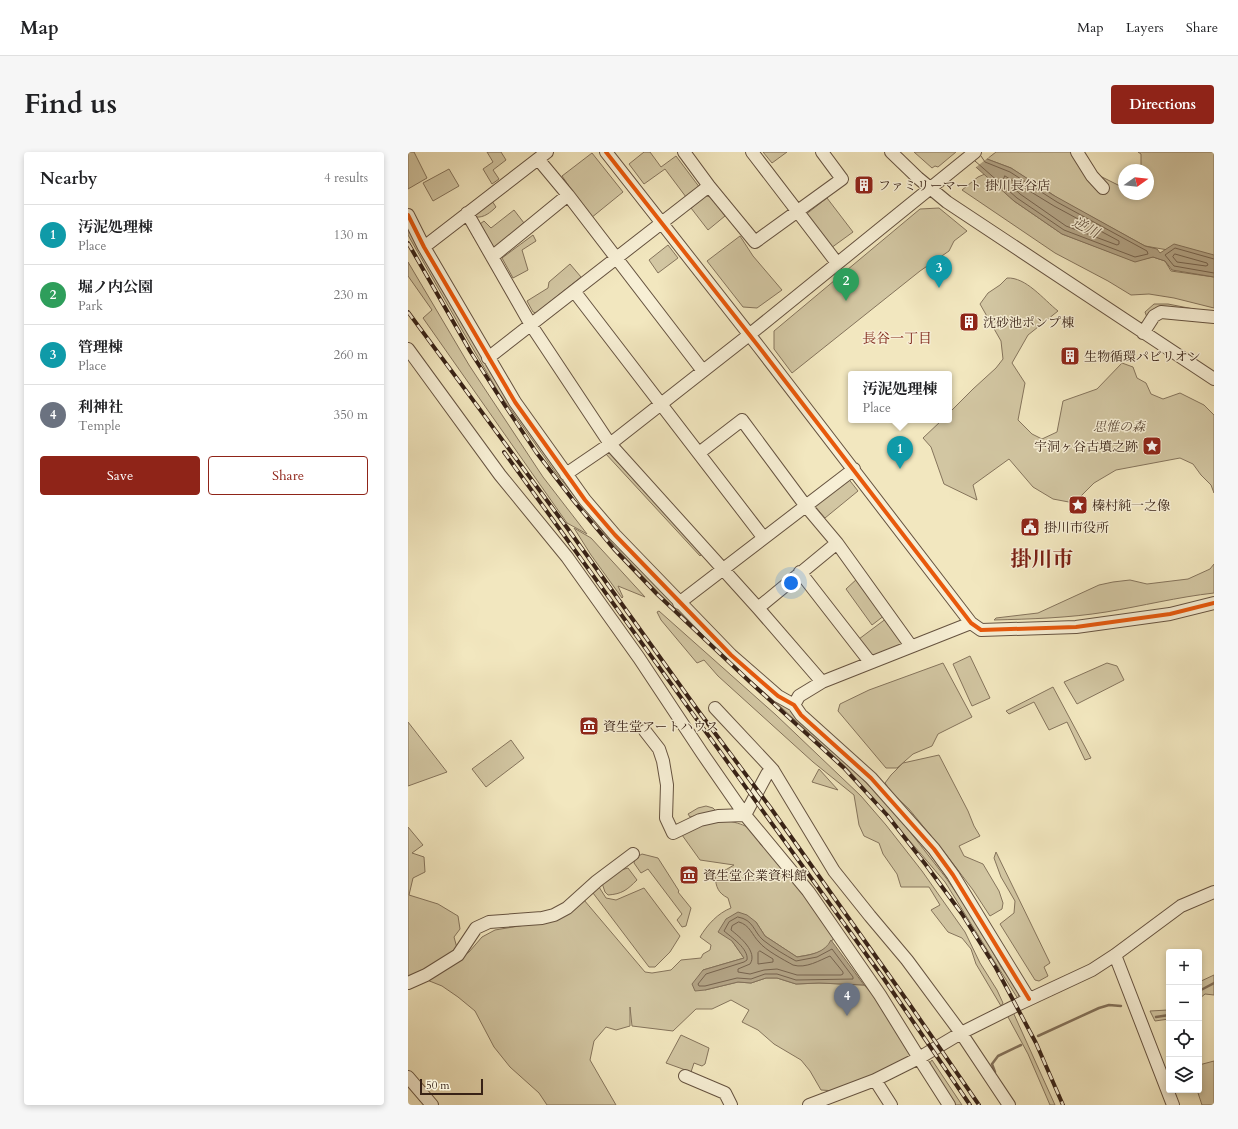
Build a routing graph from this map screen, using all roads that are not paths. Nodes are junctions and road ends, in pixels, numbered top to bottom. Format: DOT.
graph roads {
  1 [pos="606,152"];
  2 [pos="684,152"];
  3 [pos="752,152"];
  4 [pos="822,152"];
  5 [pos="891,152"];
  6 [pos="975,152"];
  7 [pos="1077,152"];
  8 [pos="543,156"];
  9 [pos="709,186"];
  10 [pos="1103,188"];
  11 [pos="930,189"];
  12 [pos="568,195"];
  13 [pos="798,211"];
  14 [pos="467,213"];
  15 [pos="408,215"];
  16 [pos="662,222"];
  17 [pos="424,247"];
  18 [pos="492,257"];
  19 [pos="616,258"];
  20 [pos="837,263"];
  21 [pos="574,291"];
  22 [pos="1214,317"];
  23 [pos="531,325"];
  24 [pos="1143,333"];
  25 [pos="749,335"];
  26 [pos="408,349"];
  27 [pos="488,358"];
  28 [pos="703,371"];
  29 [pos="1214,379"];
  30 [pos="661,404"];
  31 [pos="610,444"];
  32 [pos="699,453"];
  33 [pos="854,469"];
  34 [pos="566,474"];
  35 [pos="805,505"];
  36 [pos="763,537"];
  37 [pos="837,543"];
  38 [pos="722,569"];
  39 [pos="800,572"];
  40 [pos="679,603"];
  41 [pos="1214,603"];
  42 [pos="758,608"];
  43 [pos="971,623"];
  44 [pos="911,646"];
  45 [pos="870,662"];
  46 [pos="822,682"];
  47 [pos="794,705"];
  48 [pos="716,708"];
  49 [pos="645,732"];
  50 [pos="773,770"];
  51 [pos="745,815"];
  52 [pos="633,854"];
  53 [pos="1214,892"];
  54 [pos="1115,955"];
  55 [pos="408,983"];
  56 [pos="1029,999"];
  57 [pos="961,1033"];
  58 [pos="919,1058"];
  59 [pos="685,1076"];
  60 [pos="408,1077"];
  61 [pos="875,1080"];
  62 [pos="831,1101"];
  63 [pos="432,1105"];
  64 [pos="731,1105"];
  65 [pos="809,1105"];
  66 [pos="891,1105"];
  67 [pos="950,1105"];
  68 [pos="1009,1105"];
  69 [pos="1173,1105"];
  1 -- 16 [label="street"];
  2 -- 9 [label="street"];
  3 -- 13 [label="street"];
  4 -- 13 [label="street"];
  5 -- 11 [label="street"];
  6 -- 11 [label="street"];
  7 -- 10 [label="street"];
  8 -- 12 [label="street"];
  8 -- 14 [label="street"];
  9 -- 13 [label="street"];
  9 -- 16 [label="street"];
  11 -- 20 [label="street"];
  11 -- 24 [label="street"];
  12 -- 18 [label="street"];
  12 -- 19 [label="street"];
  13 -- 20 [label="street"];
  14 -- 17 [label="street"];
  14 -- 18 [label="street"];
  15 -- 17 [label="street"];
  16 -- 19 [label="street"];
  16 -- 25 [label="street"];
  17 -- 27 [label="street"];
  18 -- 23 [label="street"];
  19 -- 21 [label="street"];
  19 -- 28 [label="street"];
  20 -- 25 [label="street"];
  21 -- 23 [label="street"];
  21 -- 30 [label="street"];
  22 -- 24 [label="street"];
  23 -- 27 [label="street"];
  23 -- 31 [label="street"];
  24 -- 29 [label="street"];
  25 -- 28 [label="street"];
  25 -- 33 [label="street"];
  26 -- 51 [label="street"];
  27 -- 34 [label="street"];
  28 -- 30 [label="street"];
  30 -- 31 [label="street"];
  30 -- 32 [label="street"];
  31 -- 34 [label="street"];
  31 -- 38 [label="street"];
  32 -- 35 [label="street"];
  32 -- 36 [label="street"];
  33 -- 35 [label="street"];
  33 -- 43 [label="street"];
  34 -- 40 [label="street"];
  35 -- 36 [label="street"];
  35 -- 37 [label="street"];
  36 -- 38 [label="street"];
  37 -- 39 [label="street"];
  37 -- 44 [label="street"];
  38 -- 40 [label="street"];
  38 -- 42 [label="street"];
  39 -- 42 [label="street"];
  39 -- 45 [label="street"];
  40 -- 47 [label="street"];
  41 -- 43 [label="street"];
  42 -- 46 [label="street"];
  43 -- 44 [label="street"];
  44 -- 45 [label="street"];
  45 -- 46 [label="street"];
  46 -- 47 [label="street"];
  47 -- 56 [label="street"];
  48 -- 50 [label="street"];
  49 -- 51 [label="street"];
  50 -- 51 [label="street"];
  50 -- 57 [label="street"];
  51 -- 58 [label="street"];
  52 -- 55 [label="street"];
  53 -- 54 [label="street"];
  54 -- 56 [label="street"];
  54 -- 69 [label="street"];
  56 -- 57 [label="street"];
  57 -- 58 [label="street"];
  57 -- 68 [label="street"];
  58 -- 61 [label="street"];
  58 -- 67 [label="street"];
  59 -- 64 [label="street"];
  60 -- 63 [label="street"];
  61 -- 62 [label="street"];
  61 -- 66 [label="street"];
  62 -- 65 [label="street"];
}
